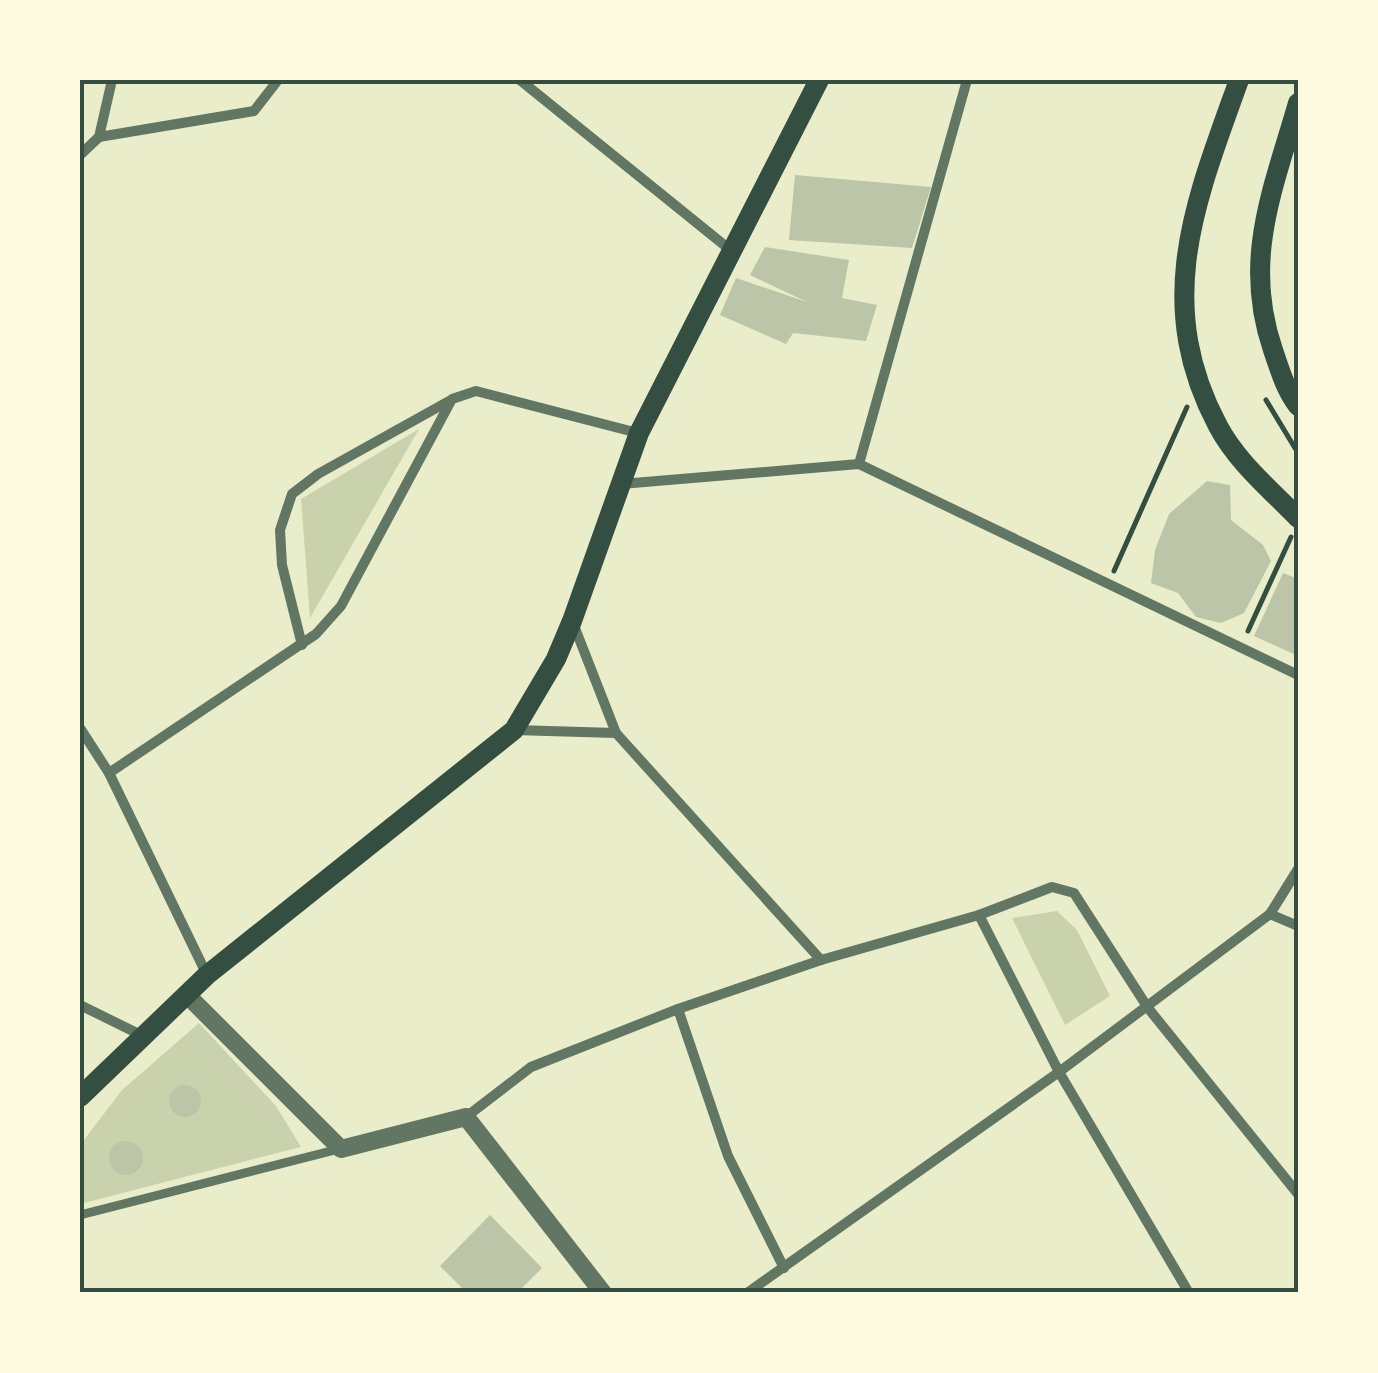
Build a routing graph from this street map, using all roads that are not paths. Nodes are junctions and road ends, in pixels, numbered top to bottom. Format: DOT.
graph roads {
  1 [pos="112,80"];
  2 [pos="278,80"];
  3 [pos="520,80"];
  4 [pos="819,80"];
  5 [pos="967,80"];
  6 [pos="1239,80"];
  7 [pos="1298,103"];
  8 [pos="99,137"];
  9 [pos="80,155"];
  10 [pos="734,253"];
  11 [pos="452,399"];
  12 [pos="1298,406"];
  13 [pos="639,433"];
  14 [pos="859,464"];
  15 [pos="620,484"];
  16 [pos="1298,520"];
  17 [pos="572,621"];
  18 [pos="302,645"];
  19 [pos="1298,675"];
  20 [pos="514,730"];
  21 [pos="82,733"];
  22 [pos="616,733"];
  23 [pos="109,773"];
  24 [pos="1298,869"];
  25 [pos="1270,914"];
  26 [pos="979,915"];
  27 [pos="1298,926"];
  28 [pos="821,960"];
  29 [pos="207,976"];
  30 [pos="186,994"];
  31 [pos="80,1005"];
  32 [pos="678,1008"];
  33 [pos="1148,1008"];
  34 [pos="143,1036"];
  35 [pos="1060,1072"];
  36 [pos="80,1097"];
  37 [pos="466,1117"];
  38 [pos="341,1148"];
  39 [pos="1298,1194"];
  40 [pos="80,1215"];
  41 [pos="784,1268"];
  42 [pos="602,1293"];
  43 [pos="746,1293"];
  44 [pos="1189,1293"];
  1 -- 8 [label="street"];
  2 -- 8 [label="street"];
  3 -- 10 [label="street"];
  4 -- 10 [label="main road"];
  5 -- 14 [label="street"];
  6 -- 16 [label="main road"];
  7 -- 12 [label="main road"];
  8 -- 9 [label="street"];
  10 -- 13 [label="main road"];
  11 -- 13 [label="street"];
  11 -- 18 [label="street"];
  11 -- 18 [label="street"];
  13 -- 15 [label="main road"];
  14 -- 15 [label="street"];
  14 -- 19 [label="street"];
  15 -- 17 [label="main road"];
  17 -- 20 [label="main road"];
  17 -- 22 [label="street"];
  18 -- 23 [label="street"];
  20 -- 22 [label="street"];
  20 -- 29 [label="main road"];
  21 -- 23 [label="street"];
  22 -- 28 [label="street"];
  23 -- 29 [label="street"];
  24 -- 25 [label="street"];
  25 -- 27 [label="street"];
  25 -- 33 [label="street"];
  26 -- 28 [label="street"];
  26 -- 33 [label="street"];
  26 -- 35 [label="street"];
  28 -- 32 [label="street"];
  29 -- 30 [label="main road"];
  30 -- 34 [label="main road"];
  30 -- 38 [label="street"];
  31 -- 34 [label="street"];
  32 -- 37 [label="street"];
  32 -- 41 [label="street"];
  33 -- 35 [label="street"];
  33 -- 39 [label="street"];
  34 -- 36 [label="main road"];
  35 -- 41 [label="street"];
  35 -- 44 [label="street"];
  37 -- 38 [label="street"];
  37 -- 42 [label="street"];
  38 -- 40 [label="street"];
  41 -- 43 [label="street"];
}
